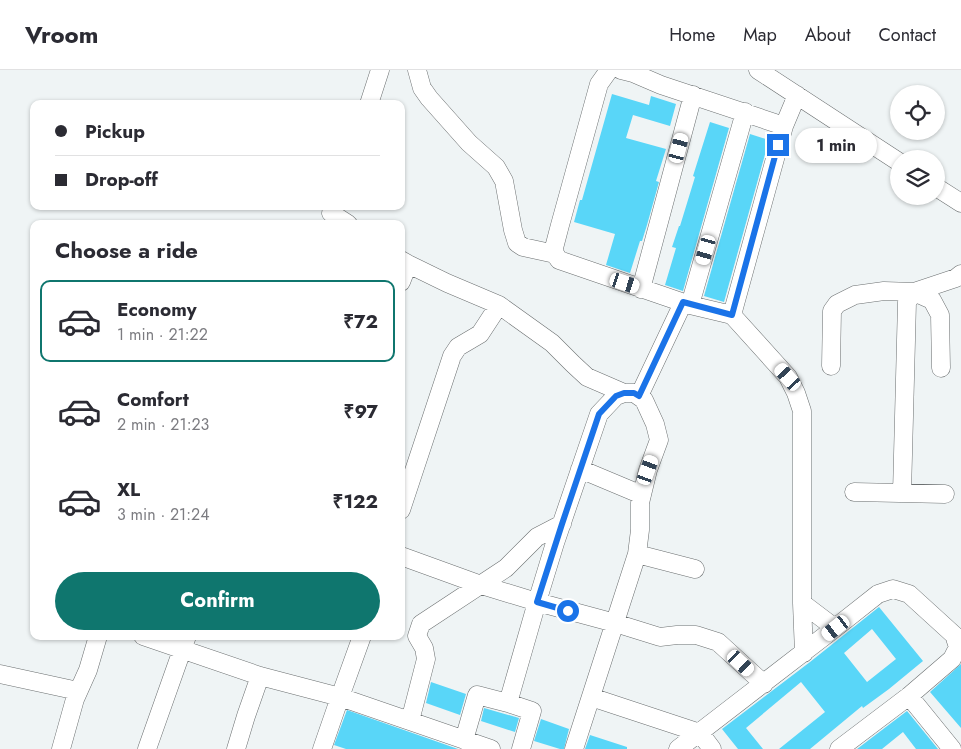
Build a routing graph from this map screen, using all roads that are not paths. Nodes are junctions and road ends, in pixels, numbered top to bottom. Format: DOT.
graph roads {
  1 [pos="380,70"];
  2 [pos="418,70"];
  3 [pos="608,70"];
  4 [pos="621,70"];
  5 [pos="763,71"];
  6 [pos="797,94"];
  7 [pos="693,95"];
  8 [pos="370,100"];
  9 [pos="745,112"];
  10 [pos="784,126"];
  11 [pos="890,156"];
  12 [pos="945,193"];
  13 [pos="961,203"];
  14 [pos="555,254"];
  15 [pos="405,262"];
  16 [pos="961,274"];
  17 [pos="641,288"];
  18 [pos="914,292"];
  19 [pos="687,304"];
  20 [pos="499,305"];
  21 [pos="732,315"];
  22 [pos="831,366"];
  23 [pos="942,368"];
  24 [pos="631,395"];
  25 [pos="580,469"];
  26 [pos="405,484"];
  27 [pos="854,492"];
  28 [pos="902,493"];
  29 [pos="945,494"];
  30 [pos="642,495"];
  31 [pos="562,524"];
  32 [pos="637,554"];
  33 [pos="405,557"];
  34 [pos="695,569"];
  35 [pos="481,585"];
  36 [pos="537,602"];
  37 [pos="802,603"];
  38 [pos="615,624"];
  39 [pos="836,628"];
  40 [pos="409,634"];
  41 [pos="97,640"];
  42 [pos="167,640"];
  43 [pos="361,640"];
  44 [pos="185,643"];
  45 [pos="804,653"];
  46 [pos="0,674"];
  47 [pos="260,676"];
  48 [pos="764,684"];
  49 [pos="78,691"];
  50 [pos="909,696"];
  51 [pos="340,697"];
  52 [pos="591,697"];
  53 [pos="508,703"];
  54 [pos="410,721"];
  55 [pos="700,733"];
  56 [pos="464,740"];
  57 [pos="61,749"];
  58 [pos="147,749"];
  59 [pos="236,749"];
  60 [pos="322,749"];
  61 [pos="491,749"];
  62 [pos="521,749"];
  63 [pos="574,749"];
  64 [pos="678,749"];
  65 [pos="712,749"];
  66 [pos="839,749"];
  67 [pos="952,749"];
  1 -- 8 [label="street"];
  2 -- 14 [label="street"];
  3 -- 14 [label="street"];
  4 -- 7 [label="street"];
  5 -- 6 [label="street"];
  6 -- 10 [label="street"];
  6 -- 11 [label="street"];
  7 -- 9 [label="street"];
  7 -- 17 [label="street"];
  9 -- 10 [label="street"];
  9 -- 19 [label="street"];
  10 -- 21 [label="street"];
  12 -- 13 [label="street"];
  14 -- 17 [label="street"];
  15 -- 20 [label="street"];
  16 -- 18 [label="street"];
  17 -- 19 [label="street"];
  18 -- 22 [label="street"];
  18 -- 23 [label="street"];
  18 -- 28 [label="street"];
  19 -- 21 [label="street"];
  19 -- 24 [label="street"];
  20 -- 24 [label="street"];
  20 -- 26 [label="street"];
  21 -- 37 [label="street"];
  24 -- 25 [label="street"];
  24 -- 30 [label="street"];
  25 -- 30 [label="street"];
  25 -- 31 [label="street"];
  27 -- 28 [label="street"];
  28 -- 29 [label="street"];
  30 -- 32 [label="street"];
  31 -- 35 [label="street"];
  31 -- 36 [label="street"];
  32 -- 34 [label="street"];
  32 -- 38 [label="street"];
  33 -- 35 [label="street"];
  35 -- 36 [label="street"];
  35 -- 40 [label="street"];
  36 -- 38 [label="street"];
  36 -- 53 [label="street"];
  37 -- 39 [label="street"];
  37 -- 45 [label="street"];
  38 -- 48 [label="street"];
  38 -- 52 [label="street"];
  39 -- 45 [label="street"];
  39 -- 50 [label="street"];
  40 -- 54 [label="street"];
  41 -- 49 [label="street"];
  42 -- 44 [label="street"];
  43 -- 51 [label="street"];
  44 -- 47 [label="street"];
  44 -- 58 [label="street"];
  45 -- 48 [label="street"];
  46 -- 49 [label="street"];
  47 -- 51 [label="street"];
  47 -- 59 [label="street"];
  48 -- 55 [label="street"];
  49 -- 57 [label="street"];
  50 -- 66 [label="street"];
  50 -- 67 [label="street"];
  51 -- 54 [label="street"];
  51 -- 60 [label="street"];
  52 -- 55 [label="street"];
  52 -- 63 [label="street"];
  53 -- 56 [label="street"];
  53 -- 62 [label="street"];
  54 -- 56 [label="street"];
  55 -- 64 [label="street"];
  55 -- 65 [label="street"];
  56 -- 61 [label="street"];
}
